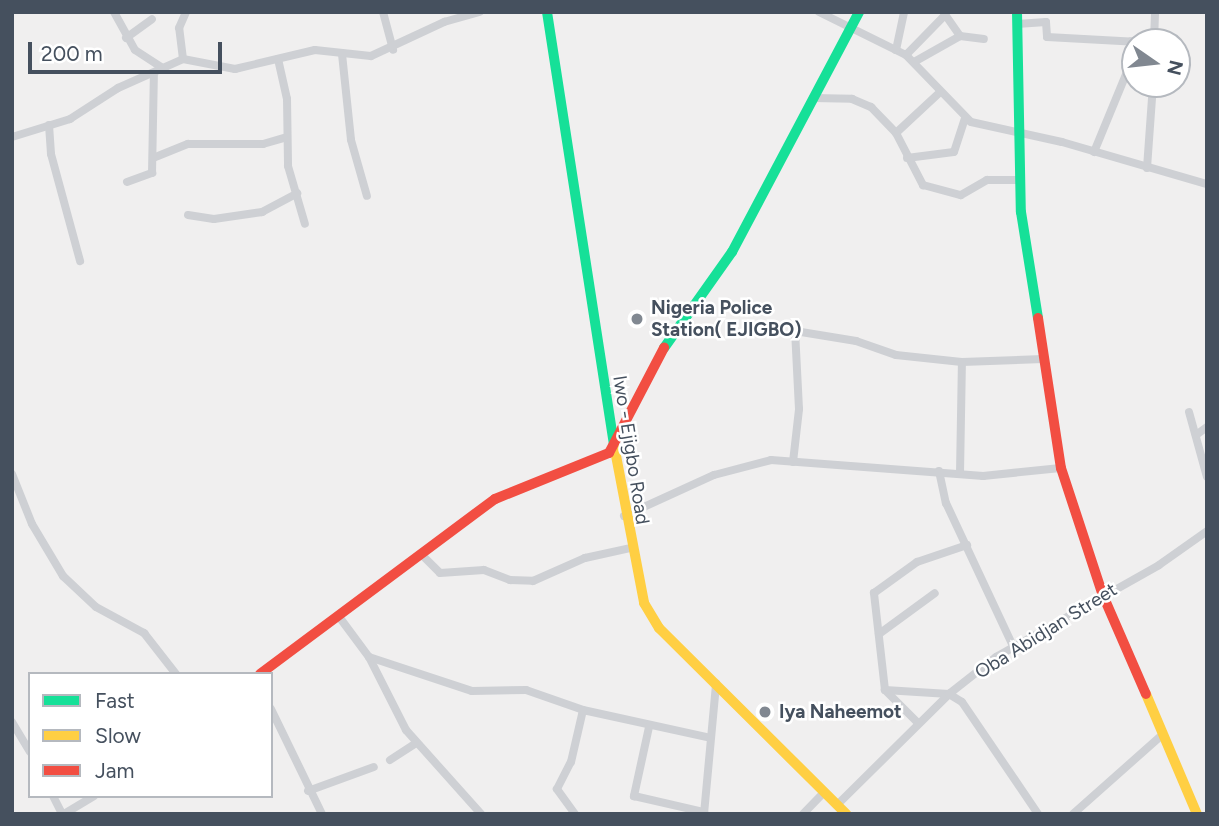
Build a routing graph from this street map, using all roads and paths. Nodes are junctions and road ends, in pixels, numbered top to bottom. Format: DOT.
graph roads {
  1 [pos="114,12"];
  2 [pos="186,12"];
  3 [pos="383,12"];
  4 [pos="480,12"];
  5 [pos="547,12"];
  6 [pos="819,12"];
  7 [pos="859,12"];
  8 [pos="904,12"];
  9 [pos="944,13"];
  10 [pos="1017,18"];
  11 [pos="152,19"];
  12 [pos="850,28"];
  13 [pos="960,36"];
  14 [pos="127,38"];
  15 [pos="984,38"];
  16 [pos="1121,41"];
  17 [pos="393,50"];
  18 [pos="897,50"];
  19 [pos="342,54"];
  20 [pos="905,55"];
  21 [pos="183,59"];
  22 [pos="278,59"];
  23 [pos="914,62"];
  24 [pos="164,69"];
  25 [pos="154,73"];
  26 [pos="1121,87"];
  27 [pos="939,93"];
  28 [pos="813,98"];
  29 [pos="1152,98"];
  30 [pos="965,119"];
  31 [pos="49,125"];
  32 [pos="896,133"];
  33 [pos="1019,134"];
  34 [pos="12,138"];
  35 [pos="284,138"];
  36 [pos="1094,152"];
  37 [pos="153,158"];
  38 [pos="907,158"];
  39 [pos="1147,168"];
  40 [pos="1020,180"];
  41 [pos="127,182"];
  42 [pos="1207,184"];
  43 [pos="297,193"];
  44 [pos="367,196"];
  45 [pos="188,215"];
  46 [pos="305,224"];
  47 [pos="80,261"];
  48 [pos="1043,359"];
  49 [pos="962,362"];
  50 [pos="1189,412"];
  51 [pos="1207,427"];
  52 [pos="1196,435"];
  53 [pos="615,446"];
  54 [pos="793,462"];
  55 [pos="1060,468"];
  56 [pos="939,471"];
  57 [pos="960,473"];
  58 [pos="12,474"];
  59 [pos="1207,477"];
  60 [pos="624,516"];
  61 [pos="1207,531"];
  62 [pos="967,545"];
  63 [pos="630,548"];
  64 [pos="422,555"];
  65 [pos="936,593"];
  66 [pos="1102,593"];
  67 [pos="340,618"];
  68 [pos="879,634"];
  69 [pos="1013,646"];
  70 [pos="369,657"];
  71 [pos="174,672"];
  72 [pos="263,672"];
  73 [pos="716,684"];
  74 [pos="885,690"];
  75 [pos="949,694"];
  76 [pos="583,710"];
  77 [pos="273,713"];
  78 [pos="12,722"];
  79 [pos="918,723"];
  80 [pos="649,726"];
  81 [pos="1162,735"];
  82 [pos="707,737"];
  83 [pos="416,743"];
  84 [pos="28,749"];
  85 [pos="390,760"];
  86 [pos="374,767"];
  87 [pos="308,791"];
  88 [pos="824,792"];
  89 [pos="53,798"];
  90 [pos="91,798"];
  91 [pos="837,804"];
  92 [pos="704,813"];
  93 [pos="63,814"];
  94 [pos="321,814"];
  95 [pos="481,814"];
  96 [pos="575,814"];
  97 [pos="803,814"];
  98 [pos="846,814"];
  99 [pos="1038,814"];
  100 [pos="1073,814"];
  101 [pos="1197,814"];
  1 -- 14 [label="street"];
  2 -- 21 [label="street"];
  3 -- 17 [label="street"];
  4 -- 17 [label="street"];
  5 -- 53 [label="main road, Iwo - Ejigbo Road"];
  6 -- 12 [label="street"];
  7 -- 12 [label="main road"];
  8 -- 18 [label="street"];
  9 -- 13 [label="street"];
  9 -- 20 [label="street"];
  10 -- 16 [label="street"];
  10 -- 33 [label="main road"];
  11 -- 14 [label="street"];
  12 -- 18 [label="street"];
  12 -- 28 [label="main road"];
  13 -- 15 [label="street"];
  13 -- 23 [label="street"];
  14 -- 24 [label="street"];
  17 -- 19 [label="street"];
  18 -- 20 [label="street"];
  19 -- 22 [label="street"];
  19 -- 44 [label="street"];
  20 -- 23 [label="street"];
  21 -- 22 [label="street"];
  21 -- 24 [label="street"];
  22 -- 35 [label="street"];
  23 -- 27 [label="street"];
  24 -- 25 [label="street"];
  25 -- 31 [label="street"];
  25 -- 37 [label="street"];
  26 -- 36 [label="street"];
  27 -- 30 [label="street"];
  27 -- 32 [label="street"];
  28 -- 32 [label="street"];
  28 -- 53 [label="main road"];
  29 -- 39 [label="street"];
  30 -- 33 [label="street"];
  30 -- 38 [label="street"];
  31 -- 34 [label="street"];
  31 -- 47 [label="street"];
  32 -- 38 [label="street"];
  33 -- 36 [label="street"];
  33 -- 40 [label="main road"];
  35 -- 37 [label="street"];
  35 -- 43 [label="street"];
  36 -- 39 [label="street"];
  37 -- 41 [label="street"];
  38 -- 40 [label="street"];
  39 -- 42 [label="street"];
  40 -- 48 [label="main road"];
  43 -- 45 [label="street"];
  43 -- 46 [label="street"];
  48 -- 49 [label="street"];
  48 -- 55 [label="main road"];
  49 -- 54 [label="street"];
  49 -- 57 [label="street"];
  50 -- 52 [label="street"];
  51 -- 52 [label="street"];
  52 -- 59 [label="street"];
  53 -- 60 [label="main road, Iwo - Ejigbo Road"];
  53 -- 64 [label="main road"];
  54 -- 56 [label="street"];
  54 -- 60 [label="street"];
  55 -- 57 [label="street"];
  55 -- 66 [label="main road"];
  56 -- 57 [label="street"];
  56 -- 62 [label="street"];
  58 -- 71 [label="street"];
  60 -- 63 [label="main road, Iwo - Ejigbo Road"];
  61 -- 66 [label="street, Oba Abidjan Street"];
  62 -- 68 [label="street"];
  62 -- 69 [label="street"];
  63 -- 64 [label="street"];
  63 -- 73 [label="main road, Iwo - Ejigbo Road"];
  64 -- 67 [label="main road"];
  65 -- 68 [label="street"];
  66 -- 69 [label="street, Oba Abidjan Street"];
  66 -- 81 [label="main road"];
  67 -- 70 [label="street"];
  67 -- 72 [label="main road"];
  68 -- 74 [label="street"];
  69 -- 75 [label="street, Oba Abidjan Street"];
  70 -- 76 [label="street"];
  70 -- 83 [label="street"];
  73 -- 82 [label="street"];
  73 -- 88 [label="main road, Iwo - Ejigbo Road"];
  74 -- 75 [label="street"];
  74 -- 79 [label="street"];
  75 -- 79 [label="street, Oba Abidjan Street"];
  75 -- 99 [label="street"];
  76 -- 80 [label="street"];
  76 -- 96 [label="street"];
  77 -- 87 [label="street"];
  78 -- 84 [label="street"];
  79 -- 91 [label="street, Oba Abidjan Street"];
  80 -- 82 [label="street"];
  80 -- 92 [label="street"];
  81 -- 100 [label="street"];
  81 -- 101 [label="main road"];
  82 -- 92 [label="street"];
  83 -- 85 [label="street"];
  83 -- 95 [label="street"];
  86 -- 87 [label="street"];
  87 -- 94 [label="street"];
  88 -- 91 [label="main road, Iwo - Ejigbo Road"];
  88 -- 97 [label="street"];
  89 -- 93 [label="street"];
  90 -- 93 [label="street"];
  91 -- 98 [label="main road, Iwo - Ejigbo Road"];
}
